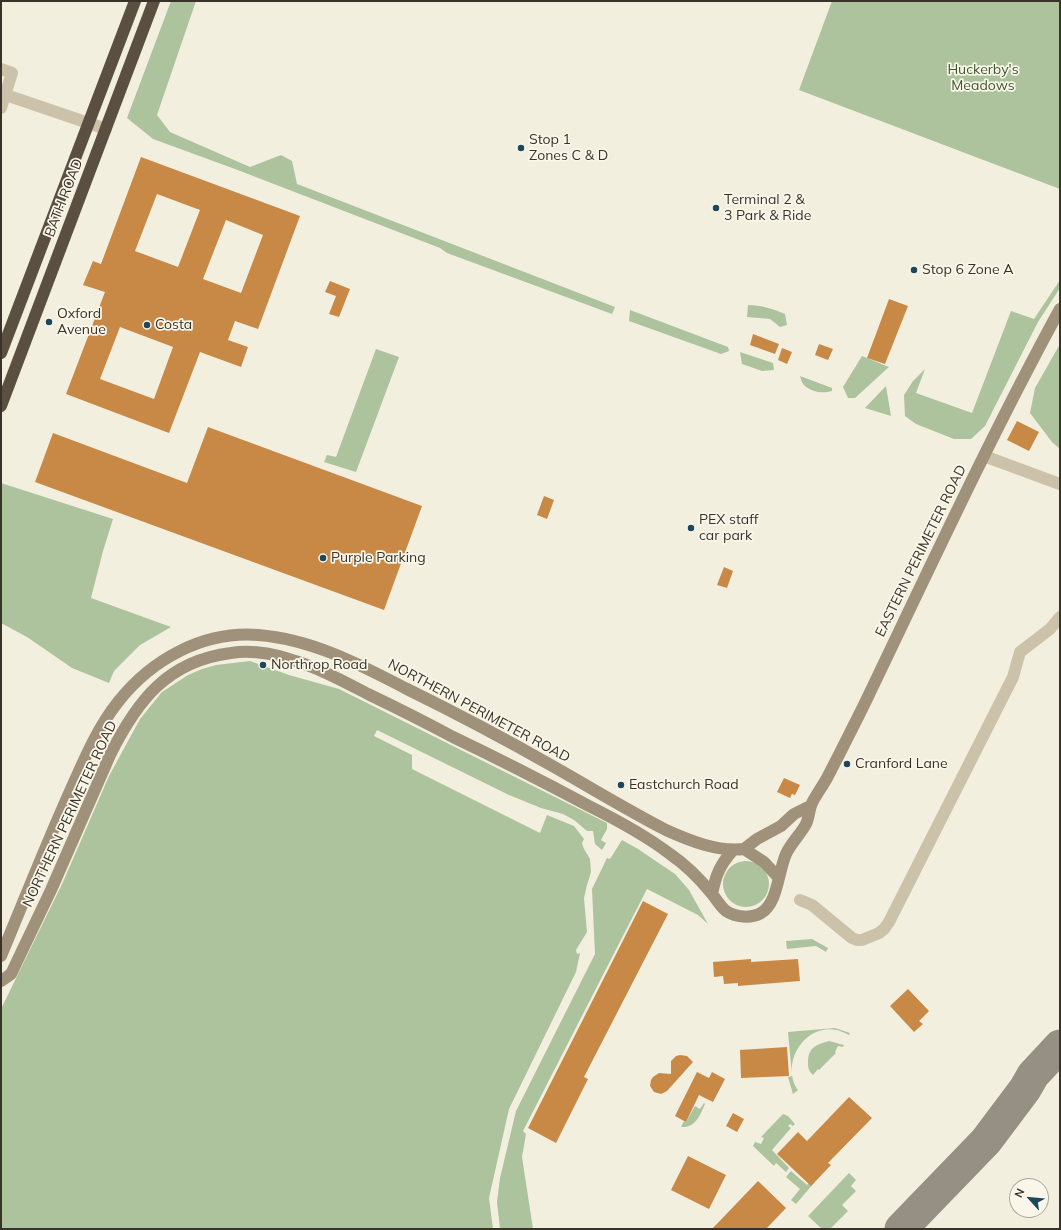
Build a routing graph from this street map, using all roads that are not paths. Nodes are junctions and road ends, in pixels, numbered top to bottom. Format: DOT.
graph roads {
  1 [pos="135,1"];
  2 [pos="154,1"];
  3 [pos="1,69"];
  4 [pos="6,95"];
  5 [pos="1,108"];
  6 [pos="89,123"];
  7 [pos="106,129"];
  8 [pos="1060,309"];
  9 [pos="1,353"];
  10 [pos="1,406"];
  11 [pos="984,456"];
  12 [pos="1060,484"];
  13 [pos="1060,617"];
  14 [pos="810,806"];
  15 [pos="739,849"];
  16 [pos="778,877"];
  17 [pos="712,894"];
  18 [pos="800,900"];
  19 [pos="1,956"];
  20 [pos="1,981"];
  1 -- 6 [label="highway, BATH ROAD"];
  2 -- 7 [label="highway, BATH ROAD"];
  3 -- 4 [label="street"];
  4 -- 5 [label="street"];
  4 -- 6 [label="street"];
  6 -- 7 [label="street"];
  6 -- 9 [label="highway, BATH ROAD"];
  7 -- 10 [label="highway, BATH ROAD"];
  8 -- 11 [label="street, EASTERN PERIMETER ROAD"];
  11 -- 12 [label="street"];
  11 -- 14 [label="street, EASTERN PERIMETER ROAD"];
  13 -- 18 [label="street"];
  14 -- 15 [label="street"];
  14 -- 16 [label="street, EASTERN PERIMETER ROAD"];
  15 -- 16 [label="street"];
  15 -- 17 [label="street"];
  15 -- 19 [label="street, NORTHERN PERIMETER ROAD"];
  16 -- 17 [label="street"];
  17 -- 20 [label="street, NORTHERN PERIMETER ROAD"];
}
